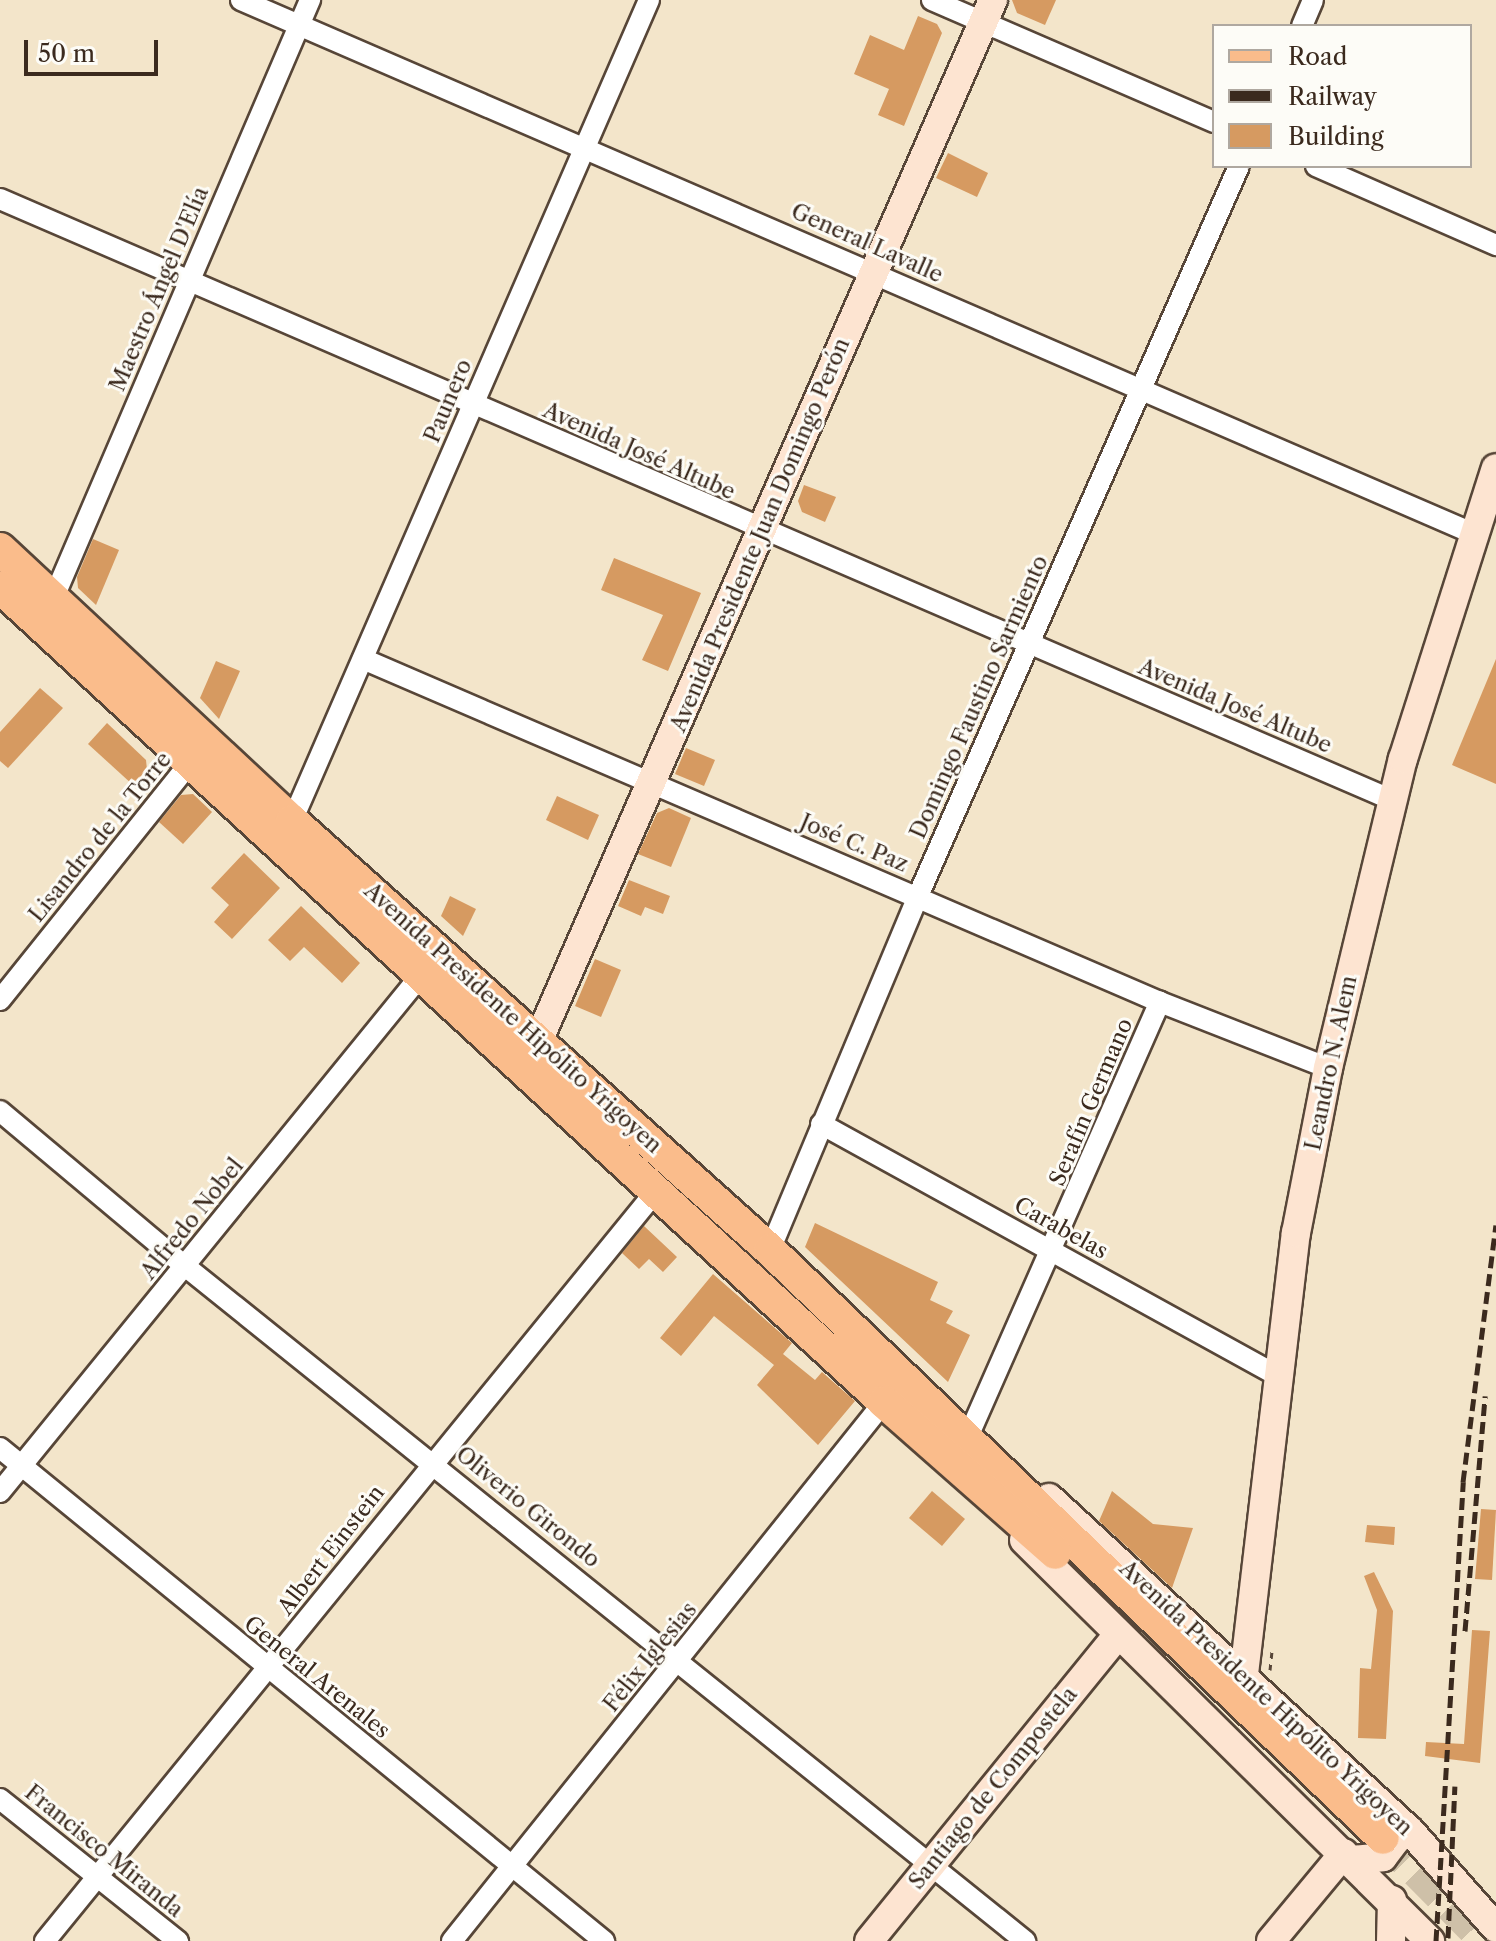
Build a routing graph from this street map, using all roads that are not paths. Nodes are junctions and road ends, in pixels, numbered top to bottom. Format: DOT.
graph roads {
  1 [pos="241,0"];
  2 [pos="310,0"];
  3 [pos="649,0"];
  4 [pos="932,0"];
  5 [pos="1313,0"];
  6 [pos="988,11"];
  7 [pos="1303,24"];
  8 [pos="298,26"];
  9 [pos="1212,121"];
  10 [pos="584,146"];
  11 [pos="1238,168"];
  12 [pos="1321,168"];
  13 [pos="0,199"];
  14 [pos="1496,245"];
  15 [pos="874,272"];
  16 [pos="189,280"];
  17 [pos="1142,389"];
  18 [pos="472,405"];
  19 [pos="1496,468"];
  20 [pos="763,532"];
  21 [pos="1472,533"];
  22 [pos="0,549"];
  23 [pos="0,587"];
  24 [pos="54,597"];
  25 [pos="1029,642"];
  26 [pos="363,659"];
  27 [pos="200,752"];
  28 [pos="651,785"];
  29 [pos="1392,800"];
  30 [pos="292,821"];
  31 [pos="918,896"];
  32 [pos="421,975"];
  33 [pos="0,1000"];
  34 [pos="1160,1002"];
  35 [pos="539,1039"];
  36 [pos="518,1065"];
  37 [pos="1328,1068"];
  38 [pos="0,1111"];
  39 [pos="821,1124"];
  40 [pos="656,1191"];
  41 [pos="770,1250"];
  42 [pos="1054,1250"];
  43 [pos="185,1266"];
  44 [pos="1278,1376"];
  45 [pos="884,1402"];
  46 [pos="967,1439"];
  47 [pos="0,1448"];
  48 [pos="432,1460"];
  49 [pos="21,1465"];
  50 [pos="0,1492"];
  51 [pos="1012,1500"];
  52 [pos="1118,1635"];
  53 [pos="678,1660"];
  54 [pos="268,1668"];
  55 [pos="1257,1677"];
  56 [pos="0,1799"];
  57 [pos="1369,1844"];
  58 [pos="931,1864"];
  59 [pos="512,1868"];
  60 [pos="98,1876"];
  61 [pos="1392,1900"];
  62 [pos="1496,1927"];
  63 [pos="45,1941"];
  64 [pos="178,1941"];
  65 [pos="452,1941"];
  66 [pos="604,1941"];
  67 [pos="869,1941"];
  68 [pos="1025,1941"];
  69 [pos="1271,1941"];
  70 [pos="1391,1941"];
  71 [pos="1430,1941"];
  72 [pos="1495,1941"];
  1 -- 8 [label="street, General Lavalle"];
  2 -- 8 [label="street, Maestro Ángel D'Elía"];
  3 -- 10 [label="street, Paunero"];
  4 -- 6 [label="street"];
  5 -- 7 [label="street"];
  6 -- 9 [label="street"];
  6 -- 15 [label="street, Avenida Presidente Juan Domingo Perón"];
  8 -- 10 [label="street, General Lavalle"];
  8 -- 16 [label="street, Maestro Ángel D'Elía"];
  10 -- 15 [label="street, General Lavalle"];
  10 -- 18 [label="street, Paunero"];
  11 -- 17 [label="street, Domingo Faustino Sarmiento"];
  12 -- 14 [label="street"];
  13 -- 16 [label="street, Avenida José Altube"];
  15 -- 17 [label="street, General Lavalle"];
  15 -- 20 [label="street, Avenida Presidente Juan Domingo Perón"];
  16 -- 18 [label="street, Avenida José Altube"];
  16 -- 24 [label="street, Maestro Ángel D'Elía"];
  17 -- 21 [label="street, General Lavalle"];
  17 -- 25 [label="street, Domingo Faustino Sarmiento"];
  18 -- 20 [label="street, Avenida José Altube"];
  18 -- 26 [label="street, Paunero"];
  19 -- 21 [label="street, Leandro N. Alem"];
  20 -- 25 [label="street, Avenida José Altube"];
  20 -- 28 [label="street, Avenida Presidente Juan Domingo Perón"];
  21 -- 29 [label="street, Leandro N. Alem"];
  22 -- 24 [label="main road, Avenida Presidente Hipólito Yrigoyen"];
  23 -- 27 [label="main road, Avenida Presidente Hipólito Yrigoyen"];
  24 -- 27 [label="main road, Avenida Presidente Hipólito Yrigoyen"];
  25 -- 29 [label="street, Avenida José Altube"];
  25 -- 31 [label="street, Domingo Faustino Sarmiento"];
  26 -- 28 [label="street, José C. Paz"];
  26 -- 30 [label="street, Paunero"];
  27 -- 30 [label="main road, Avenida Presidente Hipólito Yrigoyen"];
  27 -- 32 [label="main road, Avenida Presidente Hipólito Yrigoyen"];
  27 -- 33 [label="street, Lisandro de la Torre"];
  28 -- 31 [label="street, José C. Paz"];
  28 -- 35 [label="street, Avenida Presidente Juan Domingo Perón"];
  29 -- 37 [label="street, Leandro N. Alem"];
  30 -- 35 [label="main road, Avenida Presidente Hipólito Yrigoyen"];
  31 -- 34 [label="street, José C. Paz"];
  31 -- 39 [label="street, Domingo Faustino Sarmiento"];
  32 -- 36 [label="main road, Avenida Presidente Hipólito Yrigoyen"];
  32 -- 43 [label="street, Alfredo Nobel"];
  34 -- 37 [label="street, José C. Paz"];
  34 -- 42 [label="street, Serafín Germano"];
  35 -- 36 [label="street, Avenida Presidente Juan Domingo Perón"];
  35 -- 41 [label="main road, Avenida Presidente Hipólito Yrigoyen"];
  36 -- 40 [label="main road, Avenida Presidente Hipólito Yrigoyen"];
  37 -- 44 [label="street, Leandro N. Alem"];
  38 -- 43 [label="street, Oliverio Girondo"];
  39 -- 41 [label="street, Domingo Faustino Sarmiento"];
  39 -- 42 [label="street, Carabelas"];
  40 -- 45 [label="main road, Avenida Presidente Hipólito Yrigoyen"];
  40 -- 48 [label="street, Albert Einstein"];
  41 -- 46 [label="main road, Avenida Presidente Hipólito Yrigoyen"];
  42 -- 44 [label="street, Carabelas"];
  42 -- 46 [label="street, Serafín Germano"];
  43 -- 48 [label="street, Oliverio Girondo"];
  43 -- 49 [label="street, Alfredo Nobel"];
  44 -- 55 [label="street, Leandro N. Alem"];
  45 -- 51 [label="main road, Avenida Presidente Hipólito Yrigoyen"];
  45 -- 53 [label="street, Félix Iglesias"];
  46 -- 51 [label="main road, Avenida Presidente Hipólito Yrigoyen"];
  47 -- 49 [label="street, General Arenales"];
  48 -- 53 [label="street, Oliverio Girondo"];
  48 -- 54 [label="street, Albert Einstein"];
  49 -- 50 [label="street, Alfredo Nobel"];
  49 -- 54 [label="street, General Arenales"];
  51 -- 52 [label="street, Avenida Presidente Hipólito Yrigoyen"];
  51 -- 55 [label="street, Avenida Presidente Hipólito Yrigoyen"];
  51 -- 57 [label="main road, Avenida Presidente Hipólito Yrigoyen"];
  52 -- 57 [label="street, Avenida Presidente Hipólito Yrigoyen"];
  52 -- 58 [label="street, Santiago de Compostela"];
  53 -- 58 [label="street, Oliverio Girondo"];
  53 -- 59 [label="street, Félix Iglesias"];
  54 -- 59 [label="street, General Arenales"];
  54 -- 60 [label="street, Albert Einstein"];
  55 -- 57 [label="street, Avenida Presidente Hipólito Yrigoyen"];
  56 -- 60 [label="street, Francisco Miranda"];
  57 -- 61 [label="street, Avenida Presidente Hipólito Yrigoyen"];
  57 -- 62 [label="street, Avenida Presidente Hipólito Yrigoyen"];
  57 -- 69 [label="street"];
  58 -- 67 [label="street, Santiago de Compostela"];
  58 -- 68 [label="street, Oliverio Girondo"];
  59 -- 65 [label="street, Félix Iglesias"];
  59 -- 66 [label="street, General Arenales"];
  60 -- 63 [label="street, Albert Einstein"];
  60 -- 64 [label="street, Francisco Miranda"];
  61 -- 70 [label="street"];
  61 -- 71 [label="street, Avenida Presidente Hipólito Yrigoyen"];
  62 -- 72 [label="street"];
}
